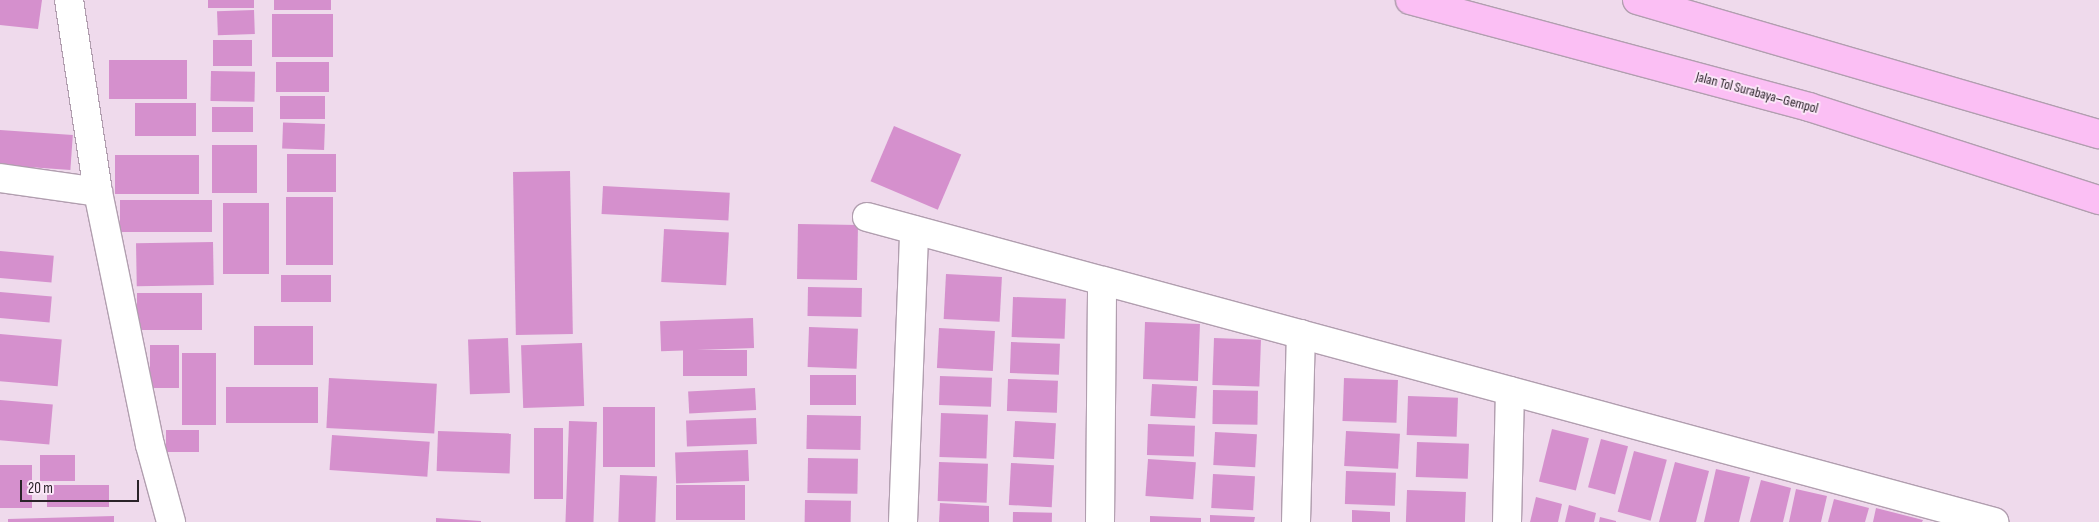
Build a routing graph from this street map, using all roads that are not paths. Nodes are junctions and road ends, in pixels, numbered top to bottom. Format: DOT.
graph roads {
  1 [pos="69,0"];
  2 [pos="1410,0"];
  3 [pos="1637,0"];
  4 [pos="2099,134"];
  5 [pos="0,178"];
  6 [pos="98,192"];
  7 [pos="2099,200"];
  8 [pos="867,217"];
  9 [pos="914,230"];
  10 [pos="1102,281"];
  11 [pos="1301,334"];
  12 [pos="1510,391"];
  13 [pos="171,522"];
  14 [pos="903,522"];
  15 [pos="1100,522"];
  16 [pos="1296,522"];
  17 [pos="1507,522"];
  18 [pos="1994,522"];
  1 -- 6 [label="street"];
  2 -- 7 [label="highway, Jalan Tol Surabaya–Gempol"];
  3 -- 4 [label="highway"];
  5 -- 6 [label="street"];
  6 -- 13 [label="street"];
  8 -- 9 [label="street"];
  9 -- 10 [label="street"];
  9 -- 14 [label="street"];
  10 -- 11 [label="street"];
  10 -- 15 [label="street"];
  11 -- 12 [label="street"];
  11 -- 16 [label="street"];
  12 -- 17 [label="street"];
  12 -- 18 [label="street"];
}
